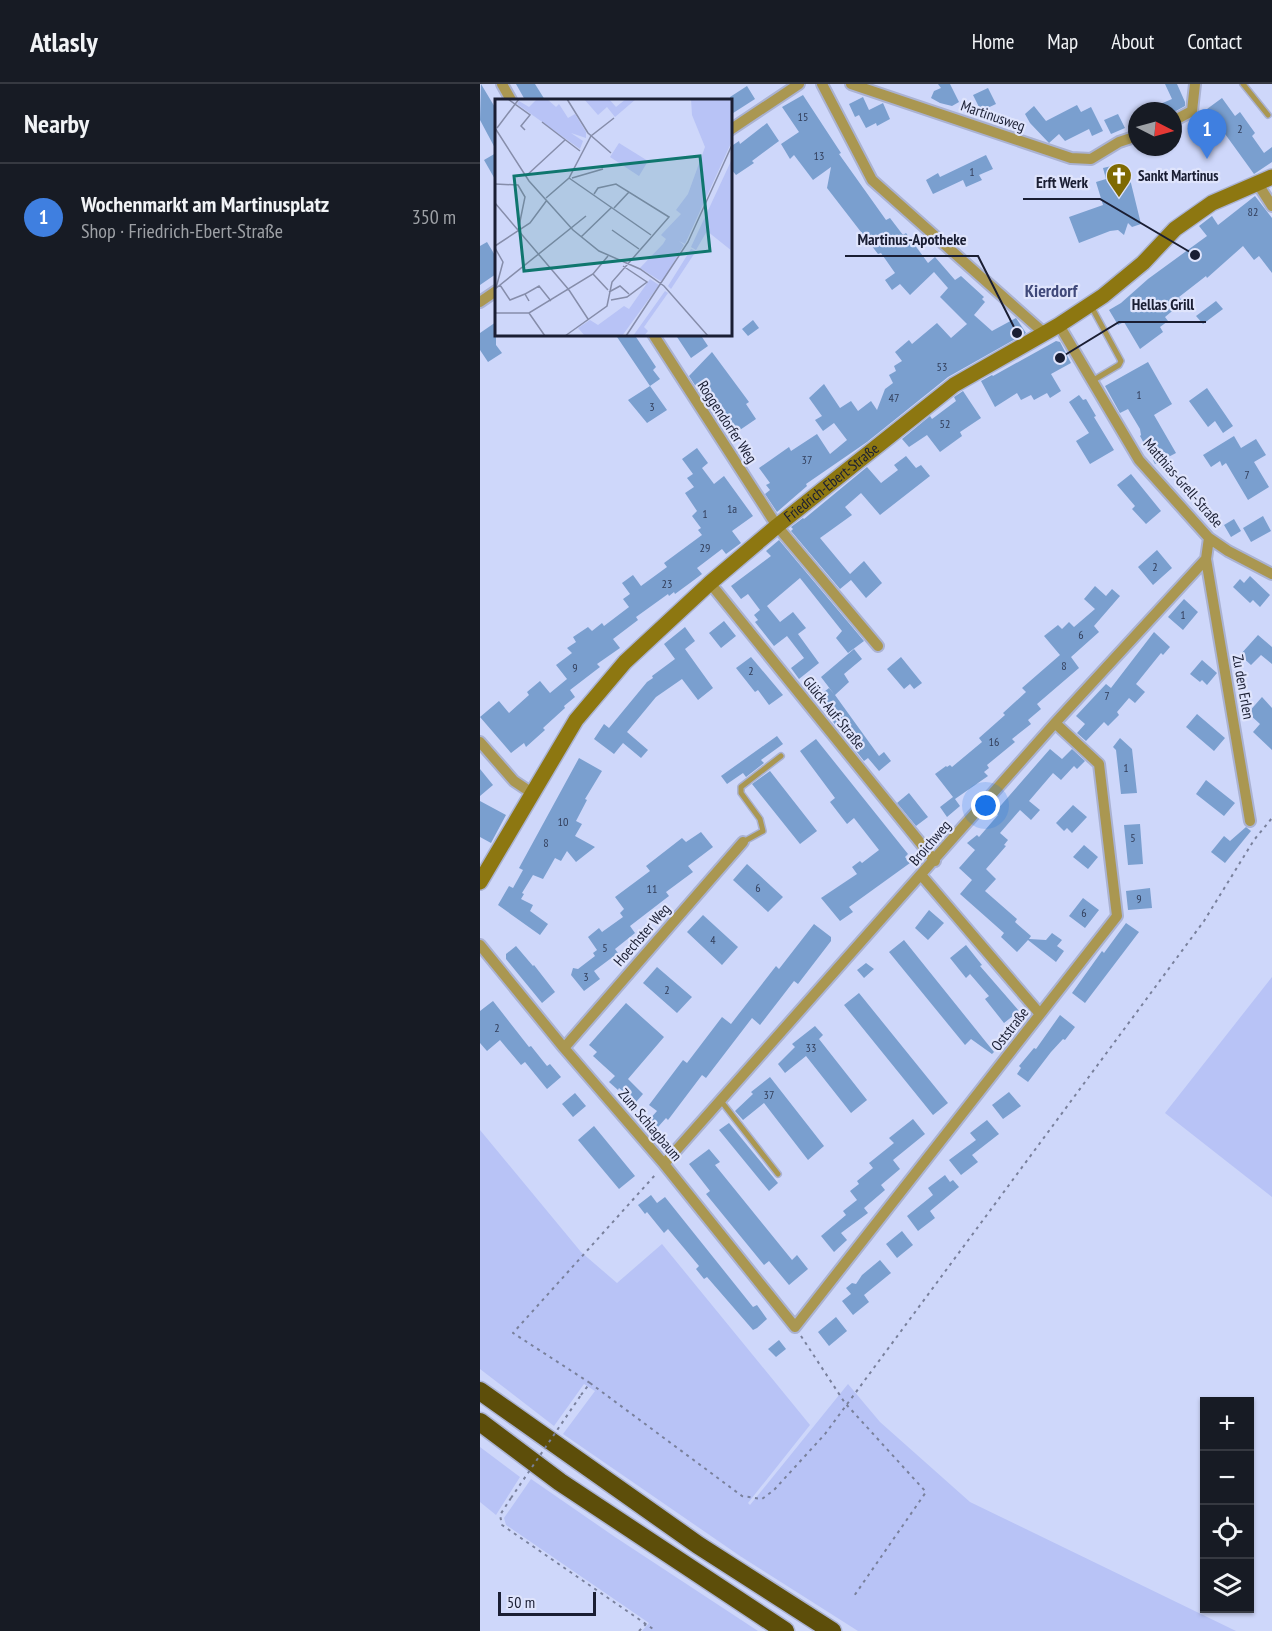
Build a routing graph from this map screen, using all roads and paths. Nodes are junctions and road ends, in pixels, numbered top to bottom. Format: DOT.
graph roads {
  1 [pos="502,84"];
  2 [pos="799,84"];
  3 [pos="822,84"];
  4 [pos="851,84"];
  5 [pos="1195,84"];
  6 [pos="1243,84"];
  7 [pos="510,99"];
  8 [pos="1268,115"];
  9 [pos="1182,117"];
  10 [pos="732,129"];
  11 [pos="1128,139"];
  12 [pos="1265,181"];
  13 [pos="1272,206"];
  14 [pos="495,292"];
  15 [pos="480,302"];
  16 [pos="1090,305"];
  17 [pos="1059,325"];
  18 [pos="1044,333"];
  19 [pos="654,336"];
  20 [pos="1092,381"];
  21 [pos="777,526"];
  22 [pos="1209,538"];
  23 [pos="1206,559"];
  24 [pos="1272,574"];
  25 [pos="710,583"];
  26 [pos="878,646"];
  27 [pos="1055,723"];
  28 [pos="480,742"];
  29 [pos="781,756"];
  30 [pos="532,793"];
  31 [pos="1272,818"];
  32 [pos="1250,821"];
  33 [pos="743,842"];
  34 [pos="934,861"];
  35 [pos="922,876"];
  36 [pos="480,882"];
  37 [pos="480,945"];
  38 [pos="1040,1014"];
  39 [pos="564,1048"];
  40 [pos="721,1101"];
  41 [pos="664,1164"];
  42 [pos="778,1174"];
  43 [pos="795,1327"];
  44 [pos="590,1383"];
  45 [pos="480,1391"];
  46 [pos="845,1403"];
  47 [pos="480,1422"];
  48 [pos="854,1596"];
  49 [pos="646,1624"];
  50 [pos="639,1631"];
  51 [pos="656,1631"];
  52 [pos="785,1631"];
  53 [pos="832,1631"];
  1 -- 7 [label="street"];
  2 -- 10 [label="street"];
  3 -- 18 [label="street"];
  4 -- 11 [label="street, Martinusweg"];
  5 -- 9 [label="street"];
  6 -- 8 [label="lane"];
  12 -- 13 [label="street"];
  12 -- 16 [label="main road, Friedrich-Ebert-Straße"];
  14 -- 15 [label="street"];
  16 -- 17 [label="main road, Friedrich-Ebert-Straße"];
  16 -- 20 [label="lane"];
  17 -- 18 [label="main road, Friedrich-Ebert-Straße"];
  17 -- 20 [label="street, Matthias-Grell-Straße"];
  18 -- 21 [label="main road, Friedrich-Ebert-Straße"];
  19 -- 21 [label="street, Roggendorfer Weg"];
  20 -- 22 [label="street, Matthias-Grell-Straße"];
  21 -- 25 [label="main road, Friedrich-Ebert-Straße"];
  21 -- 26 [label="street, Roggendorfer Weg"];
  22 -- 23 [label="street"];
  22 -- 24 [label="street, Matthias-Grell-Straße"];
  23 -- 27 [label="street, Broichweg"];
  23 -- 32 [label="street, Zu den Erlen"];
  25 -- 30 [label="main road, Friedrich-Ebert-Straße"];
  25 -- 34 [label="street, Glück-Auf-Straße"];
  27 -- 34 [label="street, Broichweg"];
  27 -- 38 [label="street, Oststraße"];
  28 -- 30 [label="street"];
  29 -- 33 [label="lane"];
  30 -- 36 [label="main road, Friedrich-Ebert-Straße"];
  31 -- 46 [label="path"];
  33 -- 39 [label="street, Hoechster Weg"];
  34 -- 35 [label="street, Broichweg"];
  35 -- 38 [label="street"];
  35 -- 40 [label="street, Broichweg"];
  37 -- 39 [label="street, Zum Schlagbaum"];
  38 -- 43 [label="street, Oststraße"];
  39 -- 41 [label="street, Zum Schlagbaum"];
  40 -- 41 [label="street, Broichweg"];
  40 -- 42 [label="lane"];
  41 -- 43 [label="street, Zum Schlagbaum"];
  41 -- 44 [label="path"];
  43 -- 46 [label="path"];
  44 -- 46 [label="path"];
  44 -- 49 [label="path, bridge"];
  45 -- 53 [label="highway"];
  46 -- 48 [label="path"];
  47 -- 52 [label="highway"];
  49 -- 50 [label="path"];
  49 -- 51 [label="path"];
}
